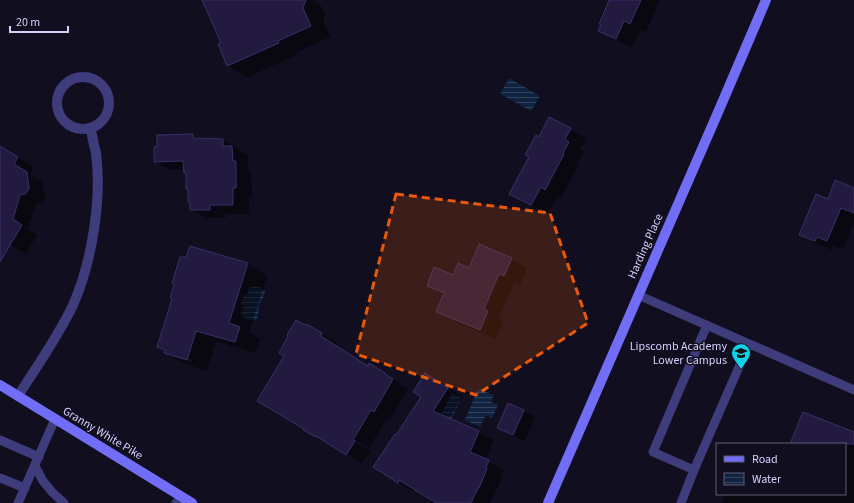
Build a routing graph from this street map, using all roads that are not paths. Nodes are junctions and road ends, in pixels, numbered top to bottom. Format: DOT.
graph roads {
  1 [pos="766,0"];
  2 [pos="91,129"];
  3 [pos="638,295"];
  4 [pos="707,325"];
  5 [pos="749,344"];
  6 [pos="0,385"];
  7 [pos="854,390"];
  8 [pos="18,396"];
  9 [pos="55,419"];
  10 [pos="0,440"];
  11 [pos="39,457"];
  12 [pos="35,466"];
  13 [pos="694,470"];
  14 [pos="0,478"];
  15 [pos="25,488"];
  16 [pos="179,500"];
  17 [pos="18,503"];
  18 [pos="64,503"];
  19 [pos="192,503"];
  20 [pos="548,503"];
  21 [pos="681,503"];
  1 -- 3 [label="main road, Harding Place"];
  2 -- 2 [label="street"];
  2 -- 8 [label="street"];
  3 -- 4 [label="lane"];
  3 -- 20 [label="main road, Harding Place"];
  4 -- 5 [label="lane"];
  4 -- 13 [label="lane"];
  5 -- 7 [label="lane"];
  5 -- 13 [label="lane"];
  6 -- 8 [label="main road, Granny White Pike"];
  8 -- 9 [label="main road, Granny White Pike"];
  9 -- 11 [label="lane"];
  9 -- 16 [label="main road, Granny White Pike"];
  10 -- 11 [label="lane"];
  11 -- 12 [label="lane"];
  12 -- 15 [label="lane"];
  12 -- 18 [label="lane"];
  13 -- 21 [label="lane"];
  14 -- 15 [label="lane"];
  15 -- 17 [label="lane"];
  16 -- 19 [label="main road, Granny White Pike"];
}
